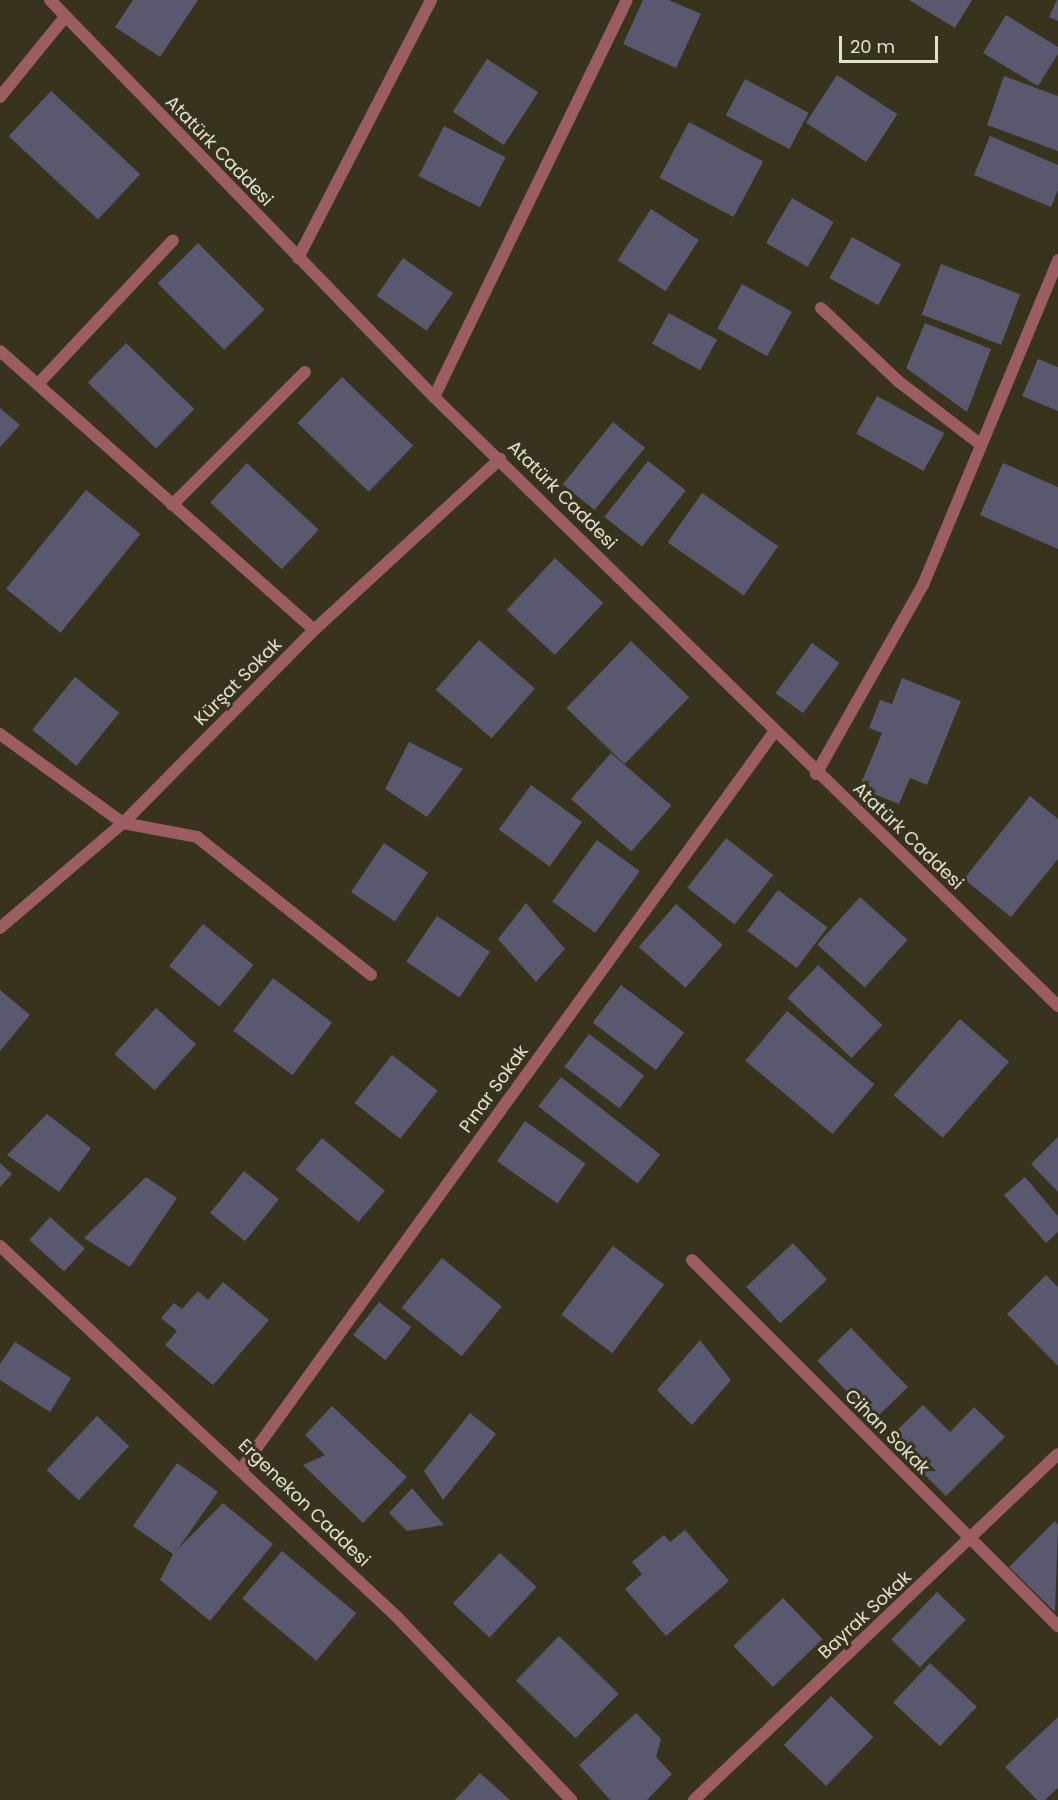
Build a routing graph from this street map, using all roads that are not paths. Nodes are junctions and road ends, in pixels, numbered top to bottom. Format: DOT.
graph roads {
  1 [pos="50,0"];
  2 [pos="431,0"];
  3 [pos="627,0"];
  4 [pos="65,17"];
  5 [pos="0,97"];
  6 [pos="173,240"];
  7 [pos="298,258"];
  8 [pos="1058,260"];
  9 [pos="821,308"];
  10 [pos="0,351"];
  11 [pos="305,372"];
  12 [pos="38,384"];
  13 [pos="434,397"];
  14 [pos="981,445"];
  15 [pos="500,459"];
  16 [pos="172,506"];
  17 [pos="314,630"];
  18 [pos="775,732"];
  19 [pos="0,734"];
  20 [pos="816,774"];
  21 [pos="123,823"];
  22 [pos="0,928"];
  23 [pos="371,975"];
  24 [pos="1058,1005"];
  25 [pos="0,1246"];
  26 [pos="692,1260"];
  27 [pos="1058,1454"];
  28 [pos="242,1468"];
  29 [pos="969,1541"];
  30 [pos="1058,1626"];
  31 [pos="571,1800"];
  32 [pos="694,1800"];
  1 -- 4 [label="street, Atatürk Caddesi"];
  2 -- 7 [label="street"];
  3 -- 13 [label="street"];
  4 -- 5 [label="street"];
  4 -- 7 [label="street, Atatürk Caddesi"];
  6 -- 12 [label="street"];
  7 -- 13 [label="street, Atatürk Caddesi"];
  8 -- 14 [label="street"];
  9 -- 14 [label="street"];
  10 -- 12 [label="street"];
  11 -- 16 [label="street"];
  12 -- 16 [label="street"];
  13 -- 15 [label="street, Atatürk Caddesi"];
  14 -- 20 [label="street"];
  15 -- 17 [label="street, Kürşat Sokak"];
  15 -- 18 [label="street, Atatürk Caddesi"];
  16 -- 17 [label="street"];
  17 -- 21 [label="street, Kürşat Sokak"];
  18 -- 20 [label="street, Atatürk Caddesi"];
  18 -- 28 [label="street, Pınar Sokak"];
  19 -- 21 [label="street"];
  20 -- 24 [label="street, Atatürk Caddesi"];
  21 -- 22 [label="street, Kürşat Sokak"];
  21 -- 23 [label="street"];
  25 -- 28 [label="street, Ergenekon Caddesi"];
  26 -- 29 [label="street, Cihan Sokak"];
  27 -- 29 [label="street, Bayrak Sokak"];
  28 -- 31 [label="street, Ergenekon Caddesi"];
  29 -- 30 [label="street, Cihan Sokak"];
  29 -- 32 [label="street, Bayrak Sokak"];
}
